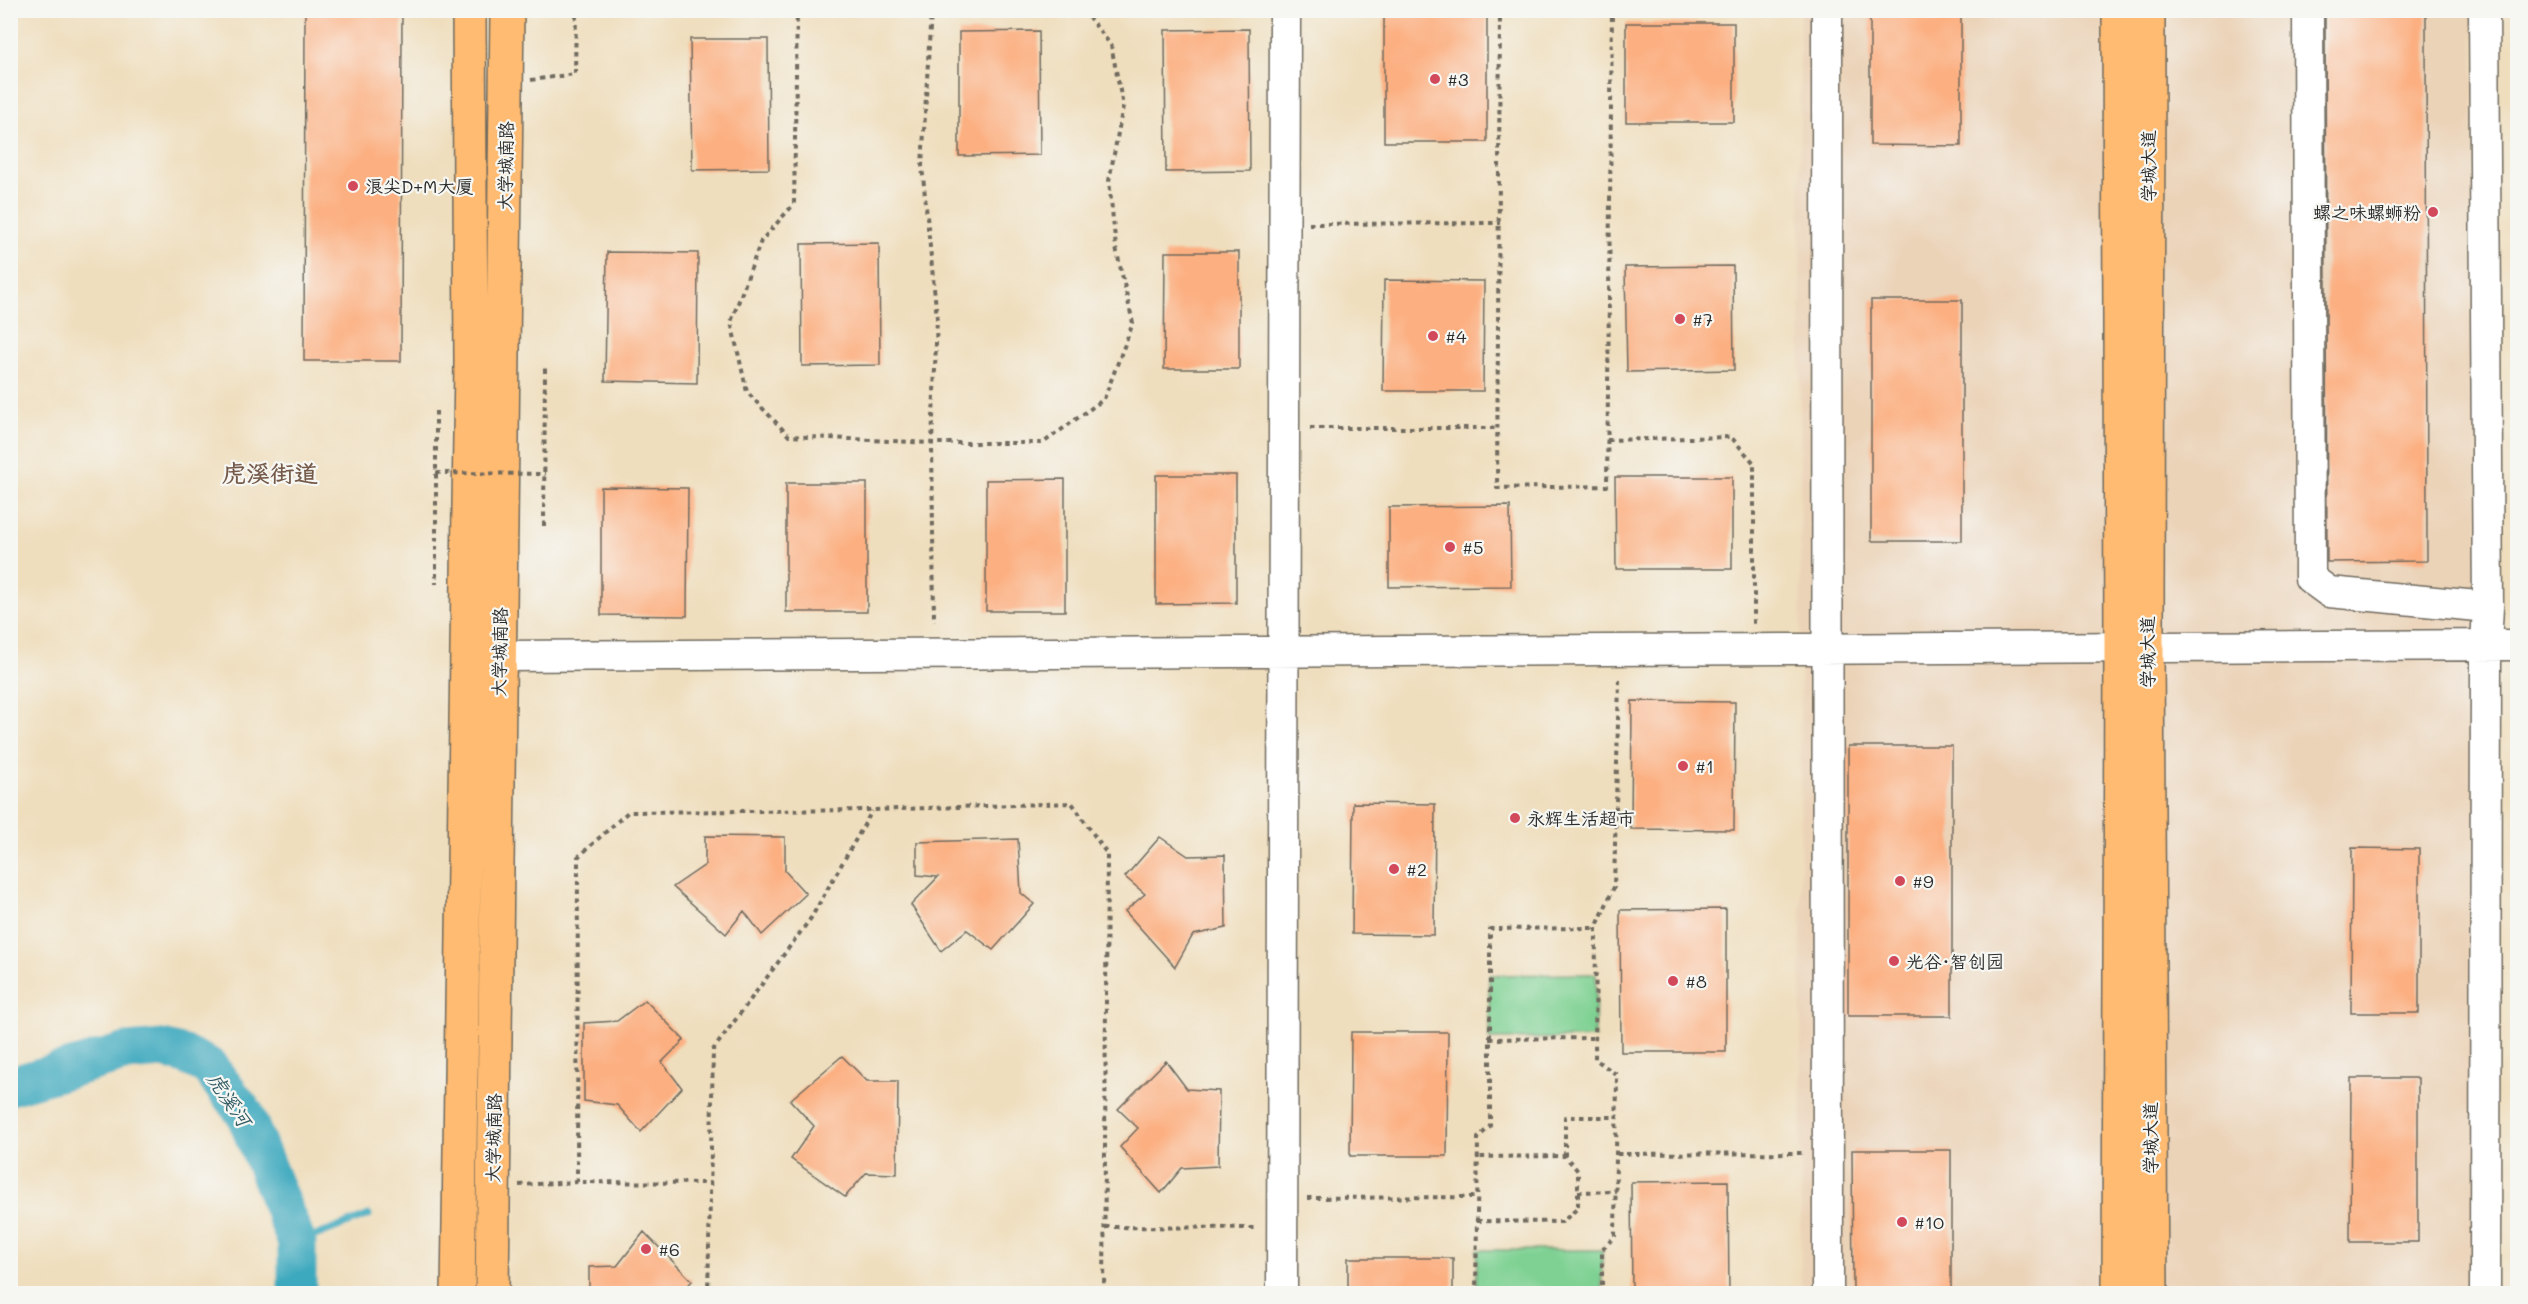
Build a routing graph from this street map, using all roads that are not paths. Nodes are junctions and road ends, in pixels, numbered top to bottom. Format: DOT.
graph roads {
  1 [pos="469,10"];
  2 [pos="507,10"];
  3 [pos="1285,10"];
  4 [pos="1827,10"];
  5 [pos="2119,10"];
  6 [pos="2148,10"];
  7 [pos="2308,10"];
  8 [pos="2484,10"];
  9 [pos="2488,607"];
  10 [pos="2486,645"];
  11 [pos="2517,645"];
  12 [pos="1827,647"];
  13 [pos="2134,647"];
  14 [pos="1284,651"];
  15 [pos="499,656"];
  16 [pos="458,1293"];
  17 [pos="492,1293"];
  18 [pos="1282,1293"];
  19 [pos="1828,1293"];
  20 [pos="2119,1293"];
  21 [pos="2151,1293"];
  22 [pos="2485,1293"];
  1 -- 16 [label="main road, 大学城南路"];
  2 -- 15 [label="main road, 大学城南路"];
  3 -- 14 [label="street"];
  4 -- 12 [label="street"];
  5 -- 13 [label="main road, 学城大道"];
  6 -- 13 [label="main road, 学城大道"];
  7 -- 9 [label="street"];
  8 -- 9 [label="street"];
  9 -- 10 [label="street"];
  10 -- 11 [label="street"];
  10 -- 13 [label="street"];
  10 -- 22 [label="street"];
  12 -- 13 [label="street"];
  12 -- 14 [label="street"];
  12 -- 19 [label="street"];
  13 -- 20 [label="main road, 学城大道"];
  13 -- 21 [label="main road, 学城大道"];
  14 -- 15 [label="street"];
  14 -- 18 [label="street"];
  15 -- 17 [label="main road, 大学城南路"];
}
